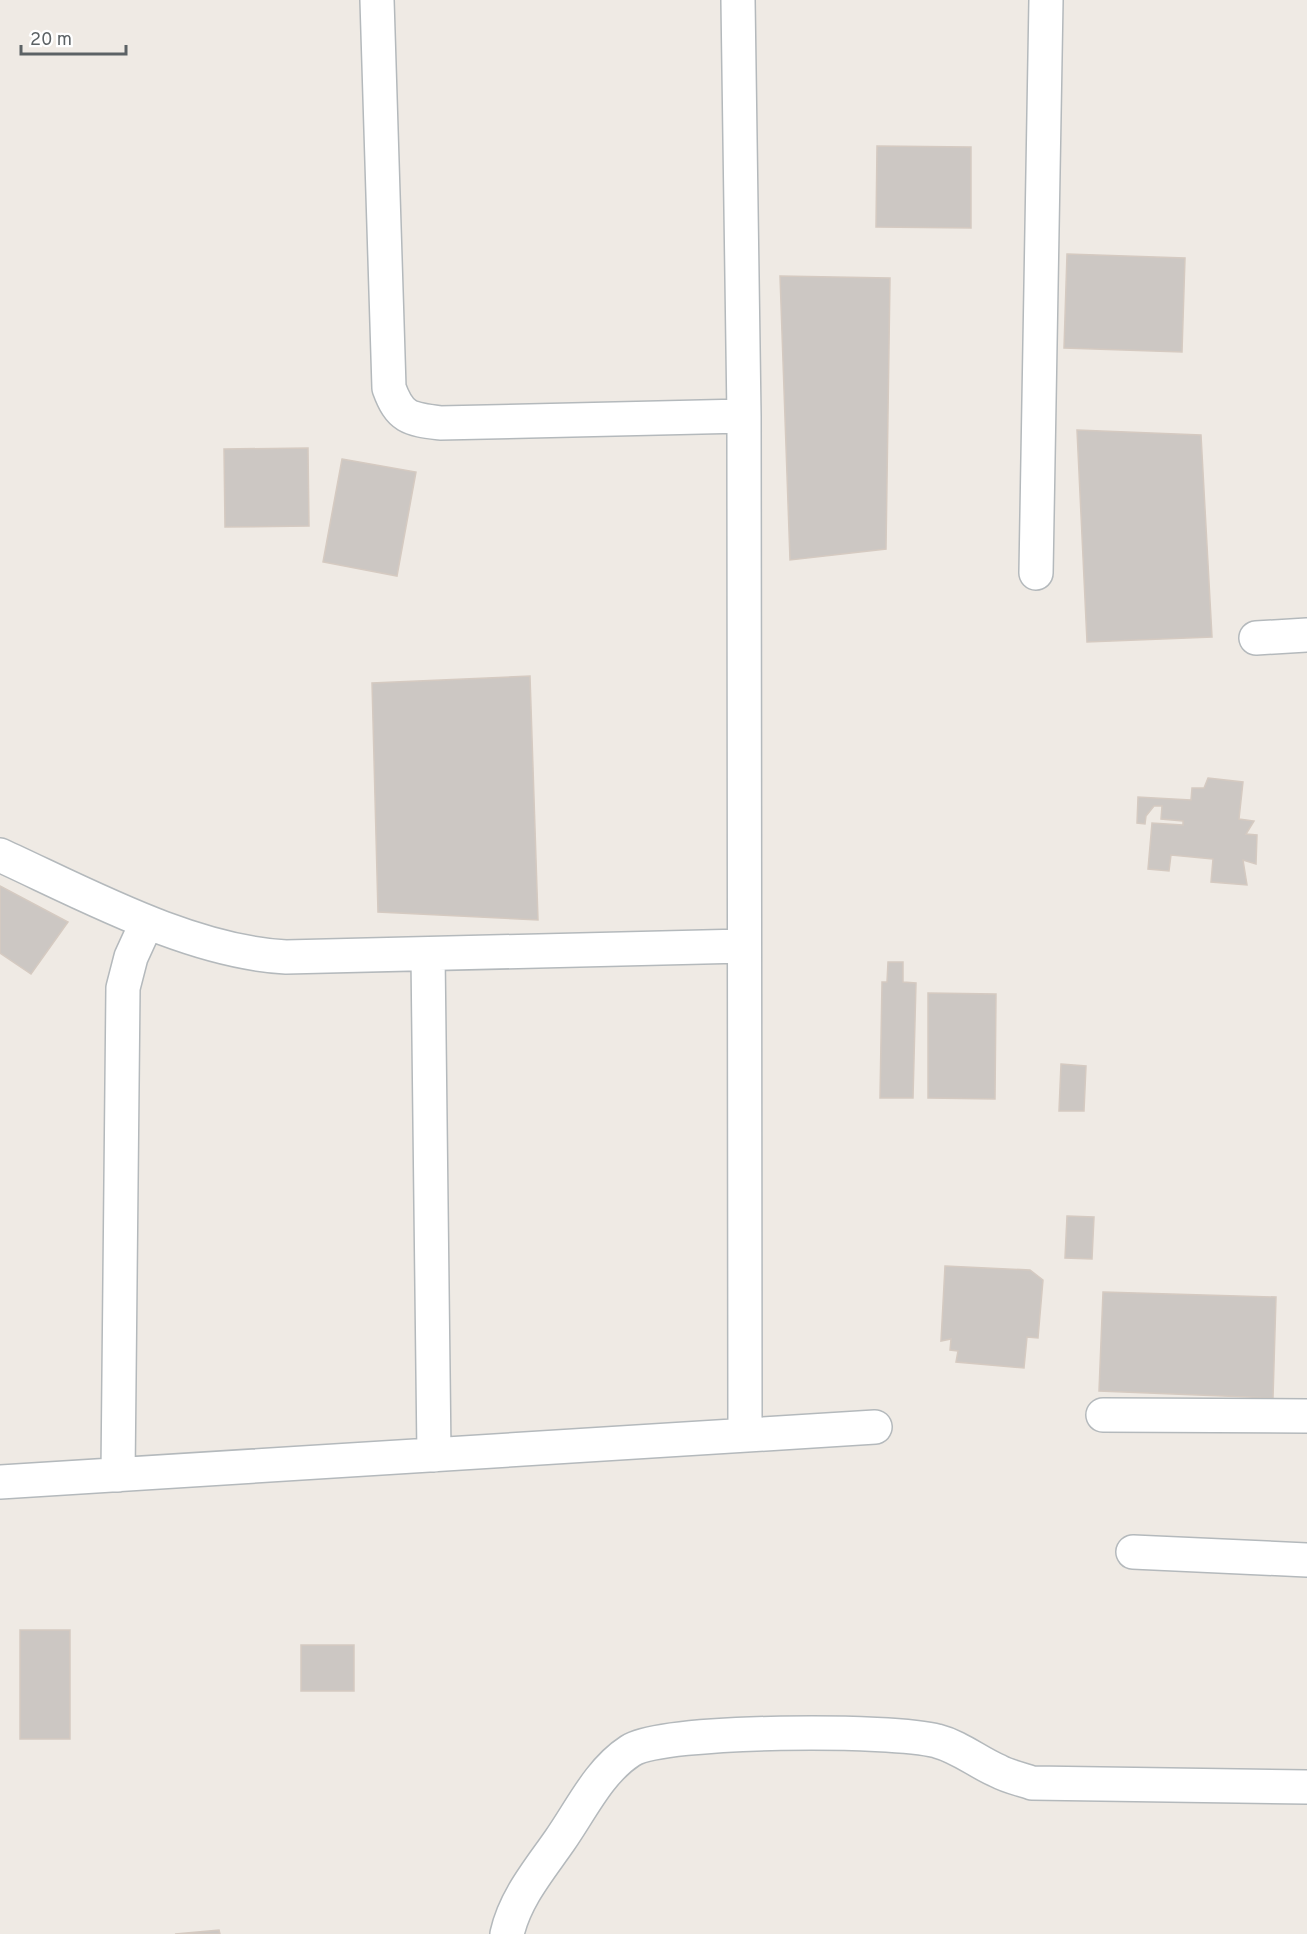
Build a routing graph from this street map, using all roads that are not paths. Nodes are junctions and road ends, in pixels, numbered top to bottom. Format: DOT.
graph roads {
  1 [pos="377,0"];
  2 [pos="738,0"];
  3 [pos="1046,0"];
  4 [pos="744,416"];
  5 [pos="1036,573"];
  6 [pos="1307,635"];
  7 [pos="1256,638"];
  8 [pos="0,855"];
  9 [pos="147,922"];
  10 [pos="744,946"];
  11 [pos="428,954"];
  12 [pos="1103,1415"];
  13 [pos="1307,1416"];
  14 [pos="875,1427"];
  15 [pos="745,1435"];
  16 [pos="434,1455"];
  17 [pos="118,1475"];
  18 [pos="0,1482"];
  19 [pos="1133,1552"];
  20 [pos="1307,1560"];
  21 [pos="1307,1787"];
  22 [pos="507,1934"];
  1 -- 4 [label="street"];
  2 -- 4 [label="street"];
  3 -- 5 [label="street"];
  4 -- 10 [label="street"];
  6 -- 7 [label="street"];
  8 -- 9 [label="street"];
  9 -- 11 [label="street"];
  9 -- 17 [label="street"];
  10 -- 11 [label="street"];
  10 -- 15 [label="street"];
  11 -- 16 [label="street"];
  12 -- 13 [label="street"];
  14 -- 15 [label="street"];
  15 -- 16 [label="street"];
  16 -- 17 [label="street"];
  17 -- 18 [label="street"];
  19 -- 20 [label="street"];
  21 -- 22 [label="street"];
}
